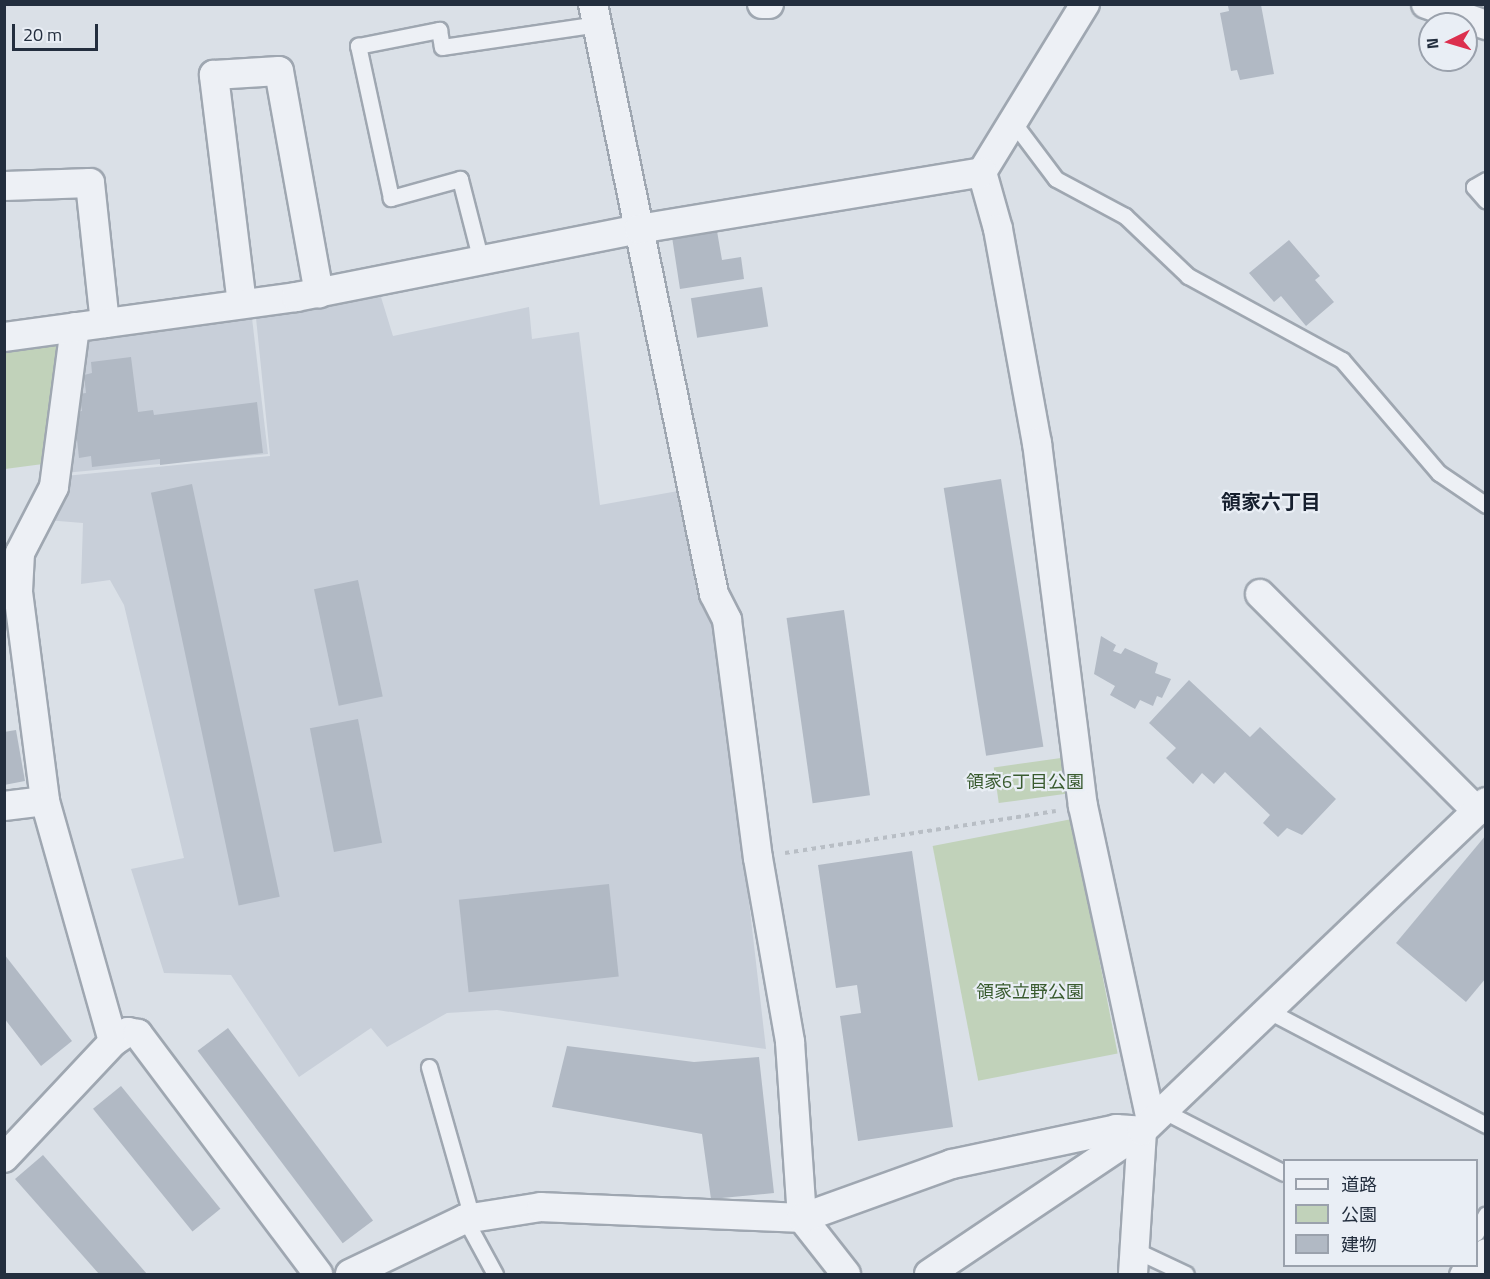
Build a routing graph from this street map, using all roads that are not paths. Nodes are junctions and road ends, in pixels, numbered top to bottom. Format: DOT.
graph roads {
  1 [pos="762,4"];
  2 [pos="769,4"];
  3 [pos="1085,4"];
  4 [pos="1426,4"];
  5 [pos="595,14"];
  6 [pos="1485,25"];
  7 [pos="1013,122"];
  8 [pos="982,172"];
  9 [pos="1485,180"];
  10 [pos="4,186"];
  11 [pos="1485,201"];
  12 [pos="639,229"];
  13 [pos="481,261"];
  14 [pos="320,292"];
  15 [pos="242,304"];
  16 [pos="105,323"];
  17 [pos="75,327"];
  18 [pos="4,337"];
  19 [pos="1485,505"];
  20 [pos="12,546"];
  21 [pos="11,593"];
  22 [pos="1260,594"];
  23 [pos="45,801"];
  24 [pos="4,806"];
  25 [pos="1481,807"];
  26 [pos="1266,1010"];
  27 [pos="112,1042"];
  28 [pos="429,1067"];
  29 [pos="1152,1120"];
  30 [pos="1485,1125"];
  31 [pos="4,1158"];
  32 [pos="1283,1173"];
  33 [pos="1485,1214"];
  34 [pos="468,1218"];
  35 [pos="802,1218"];
  36 [pos="1478,1229"];
  37 [pos="1485,1253"];
  38 [pos="1134,1262"];
  39 [pos="318,1275"];
  40 [pos="350,1275"];
  41 [pos="495,1275"];
  42 [pos="846,1275"];
  43 [pos="929,1275"];
  44 [pos="1186,1275"];
  45 [pos="1474,1275"];
  1 -- 2 [label="street"];
  3 -- 7 [label="street"];
  4 -- 6 [label="street"];
  5 -- 12 [label="street"];
  5 -- 13 [label="lane"];
  7 -- 8 [label="street"];
  7 -- 19 [label="lane"];
  8 -- 12 [label="street"];
  8 -- 29 [label="street"];
  9 -- 11 [label="lane"];
  10 -- 16 [label="street"];
  12 -- 13 [label="street"];
  12 -- 35 [label="street"];
  13 -- 14 [label="street"];
  14 -- 15 [label="street"];
  14 -- 15 [label="street"];
  15 -- 16 [label="street"];
  16 -- 17 [label="street"];
  17 -- 18 [label="street"];
  17 -- 20 [label="street"];
  20 -- 21 [label="street"];
  21 -- 23 [label="street"];
  22 -- 25 [label="street"];
  23 -- 24 [label="street"];
  23 -- 27 [label="street"];
  25 -- 26 [label="street"];
  26 -- 29 [label="street"];
  26 -- 30 [label="lane"];
  27 -- 31 [label="street"];
  27 -- 39 [label="street"];
  28 -- 34 [label="lane"];
  29 -- 32 [label="lane"];
  29 -- 35 [label="street"];
  29 -- 38 [label="street"];
  29 -- 43 [label="street"];
  33 -- 36 [label="lane"];
  34 -- 35 [label="street"];
  34 -- 40 [label="street"];
  34 -- 41 [label="lane"];
  35 -- 42 [label="street"];
  37 -- 45 [label="street"];
  38 -- 44 [label="lane"];
}
